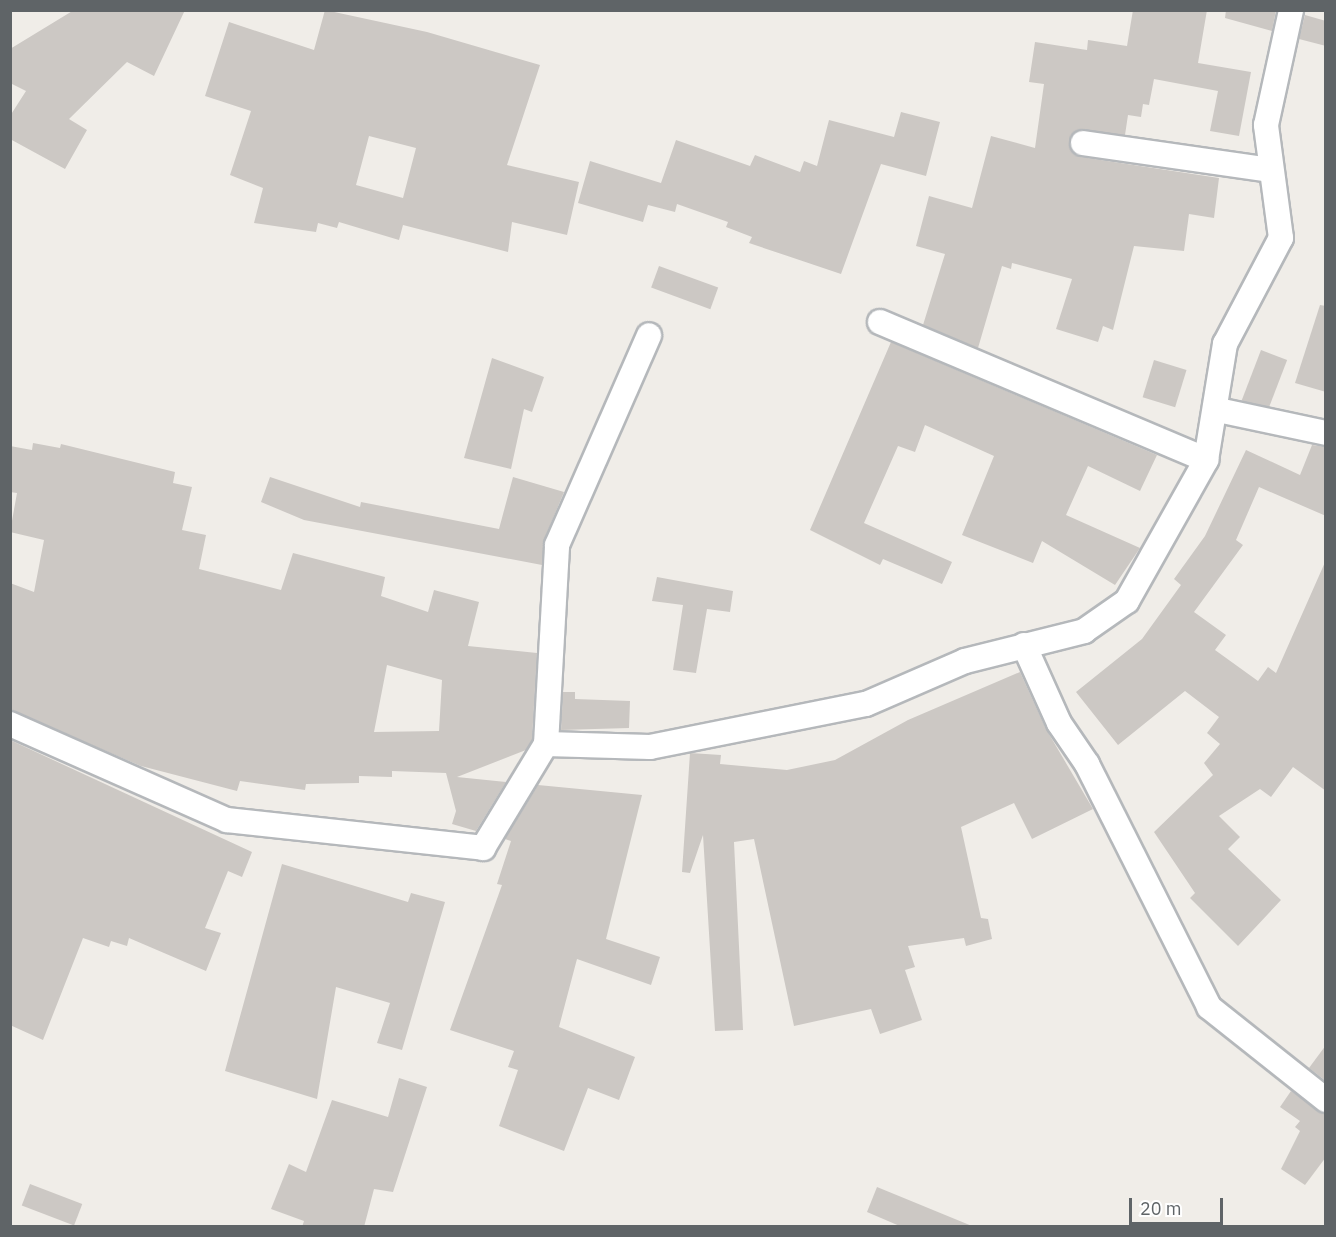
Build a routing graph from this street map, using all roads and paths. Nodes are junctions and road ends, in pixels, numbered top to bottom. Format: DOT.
graph roads {
  1 [pos="1291,10"];
  2 [pos="1083,143"];
  3 [pos="1270,170"];
  4 [pos="880,322"];
  5 [pos="649,334"];
  6 [pos="1218,410"];
  7 [pos="1326,433"];
  8 [pos="1206,460"];
  9 [pos="1024,645"];
  10 [pos="10,724"];
  11 [pos="546,744"];
  12 [pos="1326,1100"];
  1 -- 3 [label="street"];
  2 -- 3 [label="street"];
  3 -- 6 [label="street"];
  4 -- 8 [label="street"];
  5 -- 11 [label="street"];
  6 -- 7 [label="street"];
  6 -- 8 [label="street"];
  8 -- 9 [label="street"];
  9 -- 11 [label="street"];
  9 -- 12 [label="street"];
  10 -- 11 [label="street"];
}
